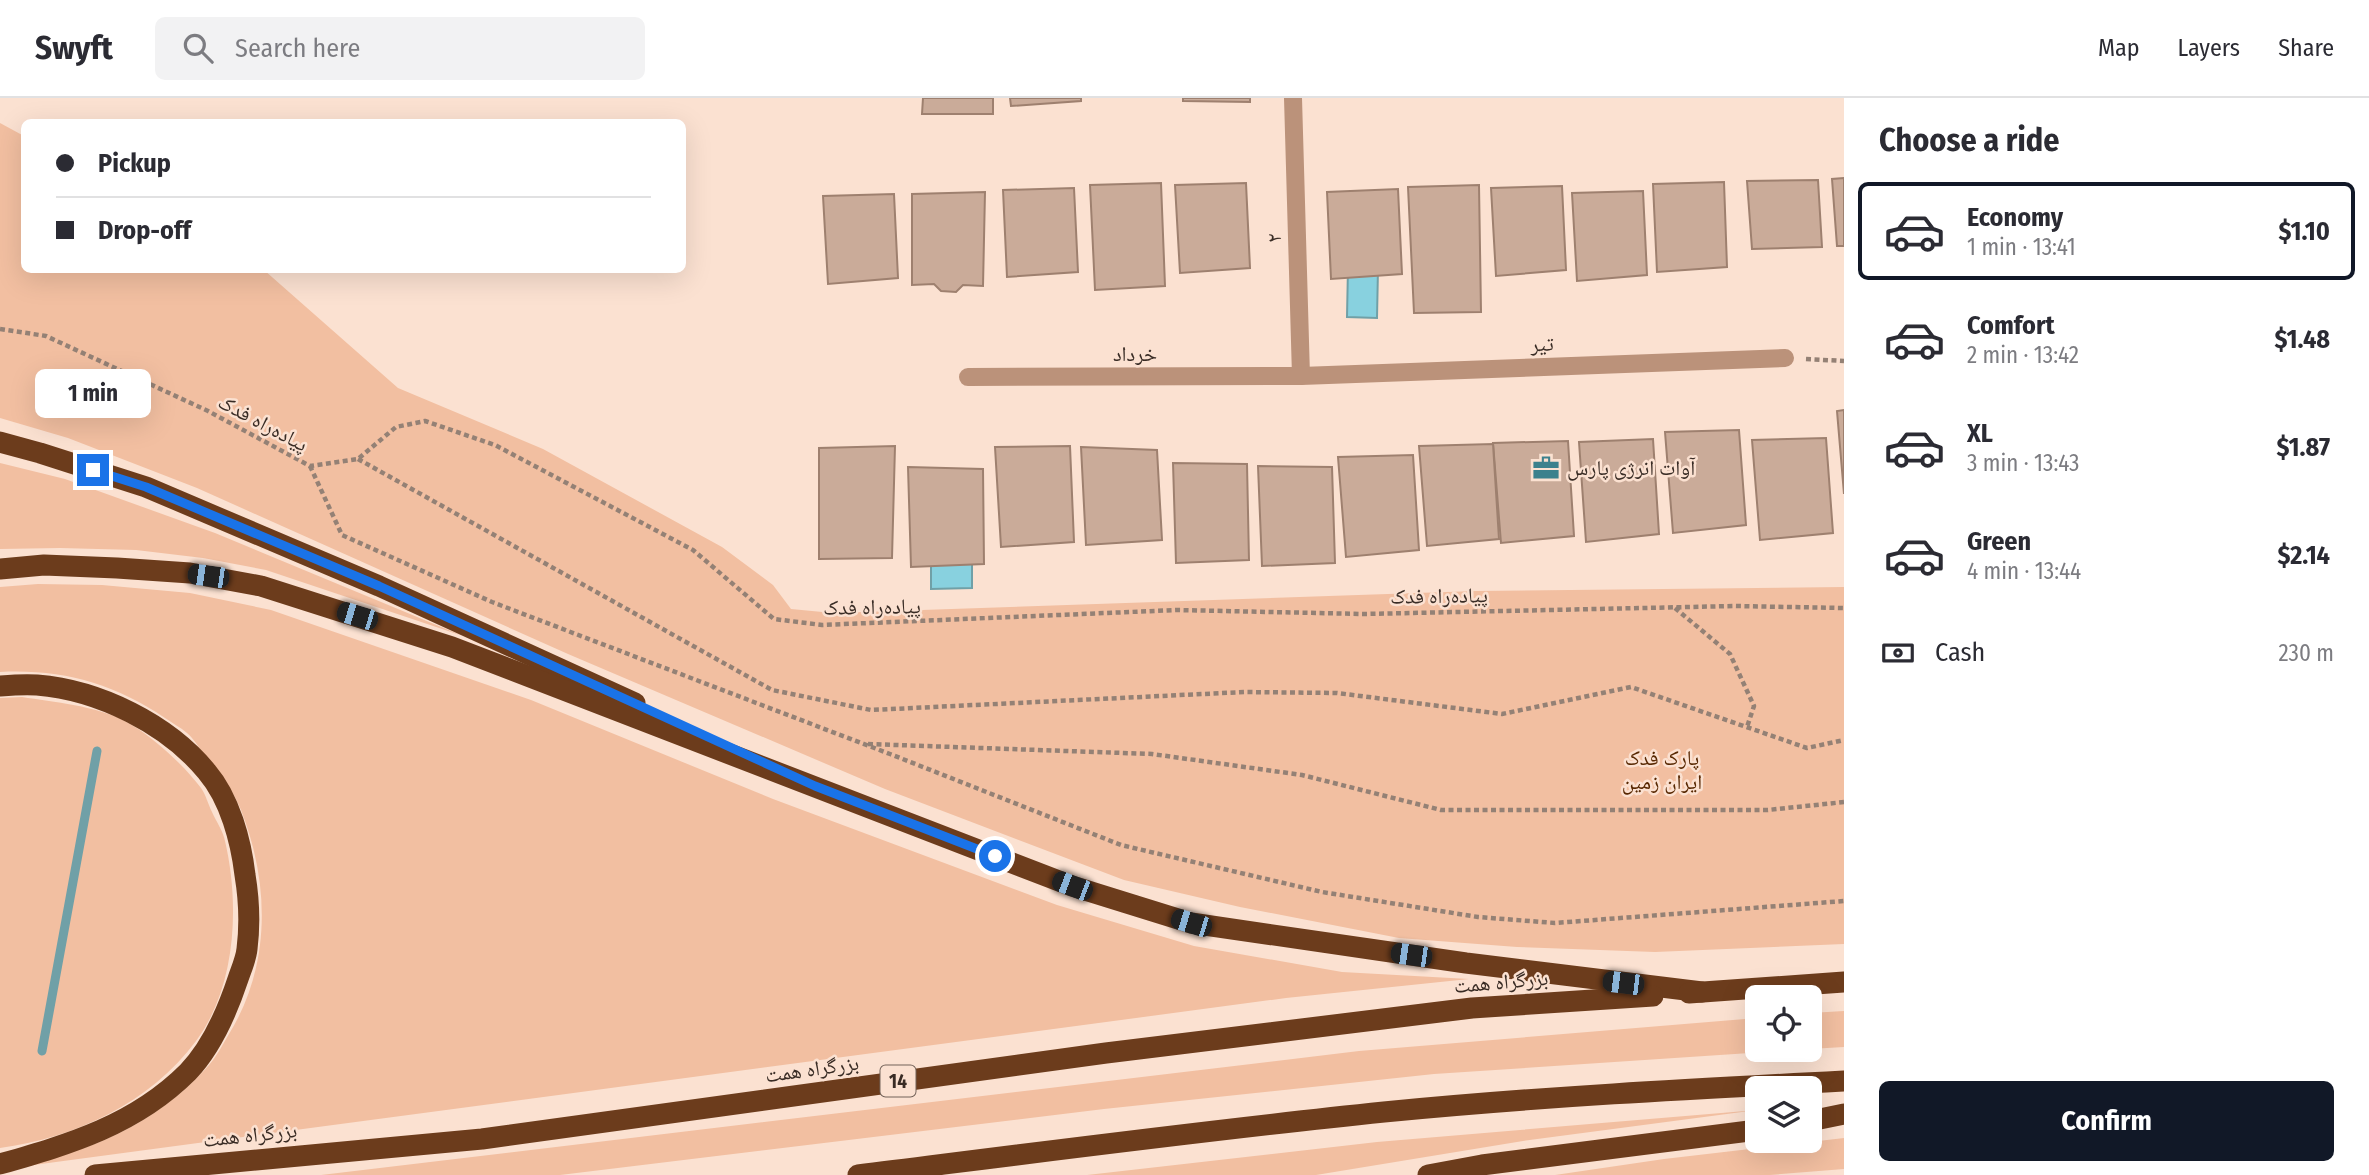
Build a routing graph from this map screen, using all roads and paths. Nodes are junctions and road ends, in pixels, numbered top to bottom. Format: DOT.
graph roads {
  1 [pos="1293,98"];
  2 [pos="0,329"];
  3 [pos="1785,358"];
  4 [pos="1844,362"];
  5 [pos="1301,376"];
  6 [pos="968,377"];
  7 [pos="0,442"];
  8 [pos="358,459"];
  9 [pos="310,466"];
  10 [pos="0,569"];
  11 [pos="1674,607"];
  12 [pos="1844,608"];
  13 [pos="0,686"];
  14 [pos="1747,727"];
  15 [pos="1844,740"];
  16 [pos="862,743"];
  17 [pos="815,786"];
  18 [pos="1844,802"];
  19 [pos="1844,901"];
  20 [pos="1844,982"];
  21 [pos="1702,992"];
  22 [pos="1844,1081"];
  23 [pos="1844,1114"];
  24 [pos="1822,1119"];
  25 [pos="1745,1132"];
  26 [pos="0,1164"];
  27 [pos="95,1175"];
  28 [pos="858,1175"];
  29 [pos="1427,1175"];
  1 -- 5 [label="street, ۲"];
  2 -- 9 [label="path, پیاده‌راه فدک"];
  3 -- 4 [label="path"];
  3 -- 5 [label="street, تیر"];
  5 -- 6 [label="street, خرداد"];
  7 -- 17 [label="highway"];
  8 -- 9 [label="path, پیاده‌راه فدک"];
  8 -- 11 [label="path, پیاده‌راه فدک"];
  8 -- 14 [label="path"];
  9 -- 16 [label="path"];
  10 -- 17 [label="highway"];
  11 -- 12 [label="path, پیاده‌راه فدک"];
  11 -- 14 [label="path"];
  13 -- 26 [label="highway"];
  14 -- 15 [label="path"];
  16 -- 18 [label="path"];
  16 -- 19 [label="path"];
  17 -- 21 [label="highway"];
  20 -- 21 [label="highway, 14"];
  21 -- 27 [label="highway, بزرگراه همت / 14"];
  22 -- 28 [label="highway"];
  23 -- 24 [label="highway"];
  25 -- 29 [label="highway"];
}
